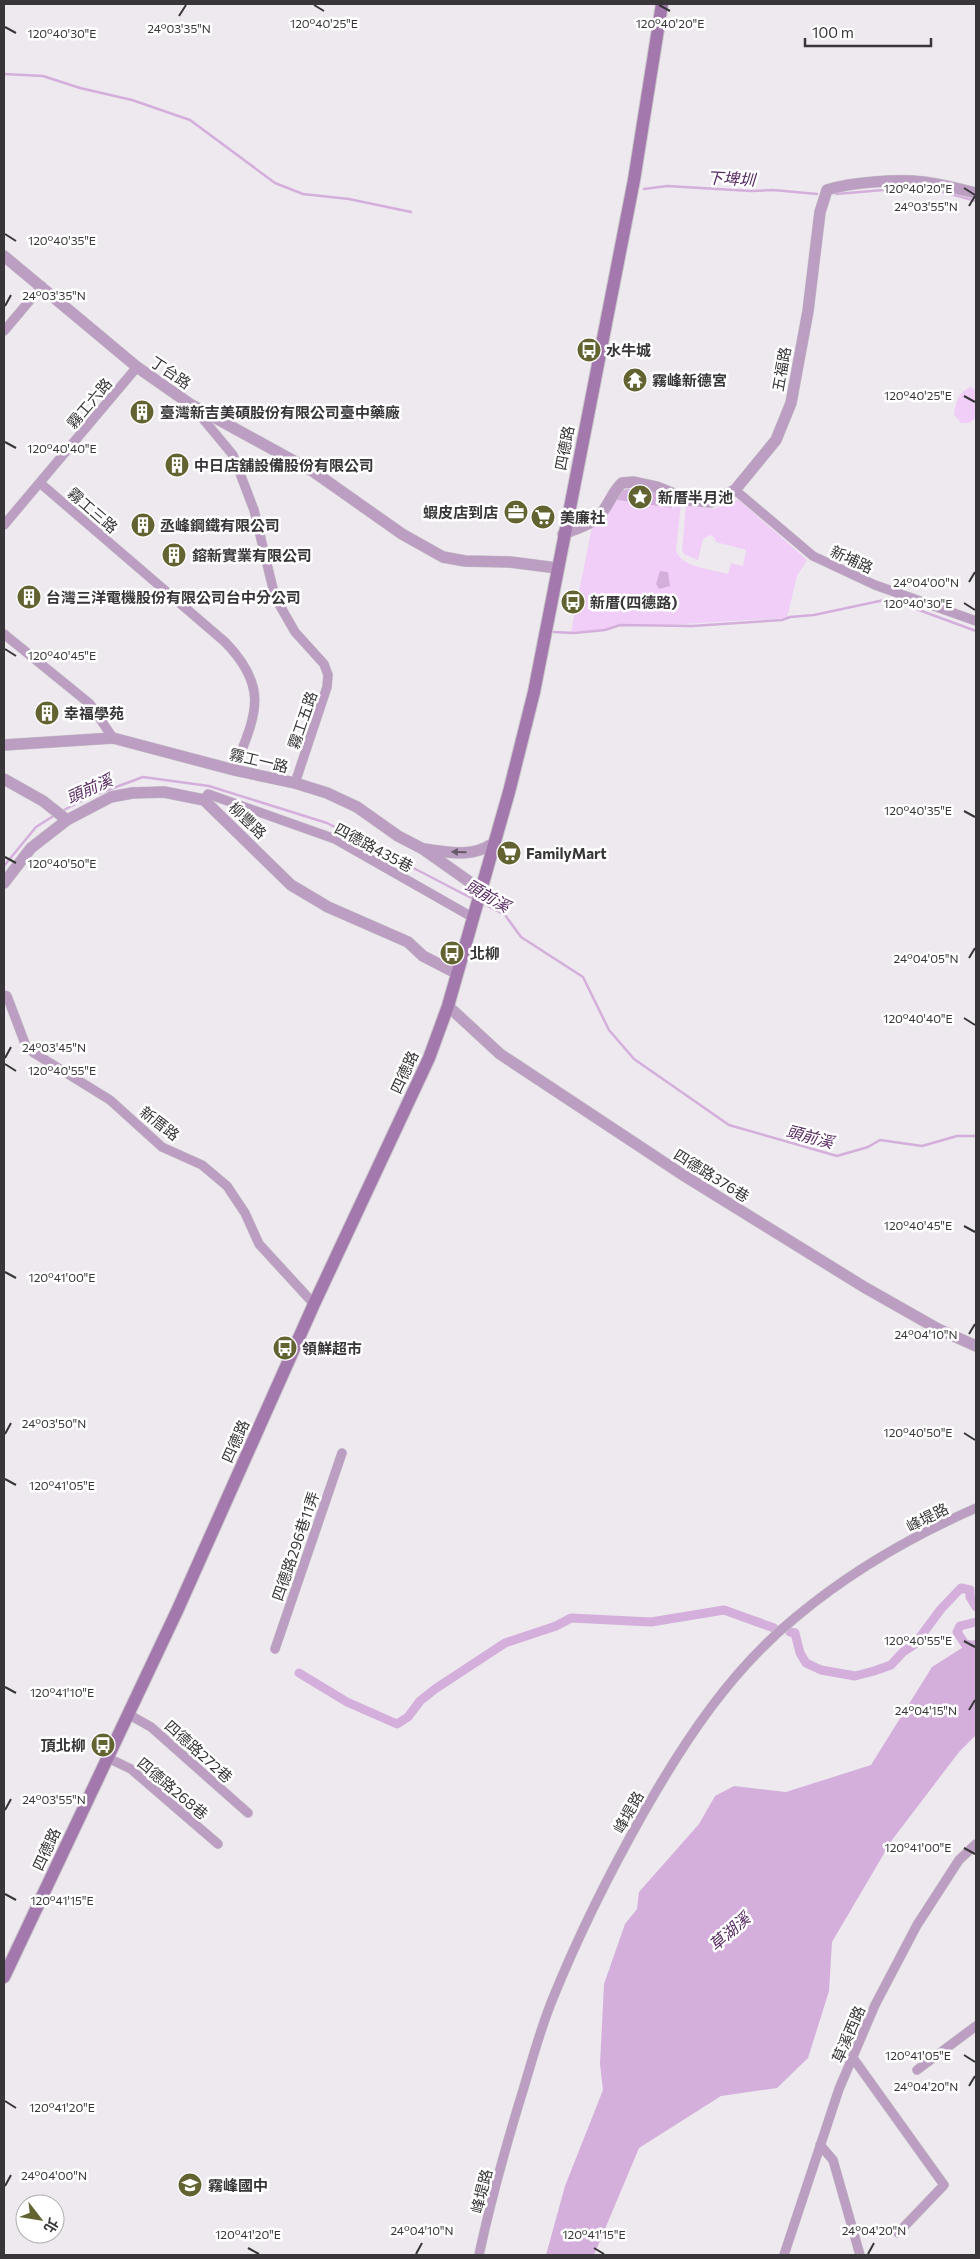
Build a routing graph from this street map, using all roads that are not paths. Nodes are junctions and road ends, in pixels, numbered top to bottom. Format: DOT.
graph roads {
  1 [pos="662,4"];
  2 [pos="976,193"];
  3 [pos="4,256"];
  4 [pos="42,286"];
  5 [pos="4,331"];
  6 [pos="137,367"];
  7 [pos="190,404"];
  8 [pos="40,483"];
  9 [pos="735,490"];
  10 [pos="4,525"];
  11 [pos="563,534"];
  12 [pos="557,568"];
  13 [pos="976,621"];
  14 [pos="4,634"];
  15 [pos="113,738"];
  16 [pos="4,746"];
  17 [pos="234,770"];
  18 [pos="4,779"];
  19 [pos="295,783"];
  20 [pos="204,800"];
  21 [pos="67,820"];
  22 [pos="492,844"];
  23 [pos="423,849"];
  24 [pos="4,883"];
  25 [pos="480,892"];
  26 [pos="473,913"];
  27 [pos="456,973"];
  28 [pos="4,995"];
  29 [pos="448,1006"];
  30 [pos="314,1304"];
  31 [pos="976,1346"];
  32 [pos="342,1453"];
  33 [pos="976,1508"];
  34 [pos="275,1648"];
  35 [pos="128,1714"];
  36 [pos="108,1758"];
  37 [pos="248,1813"];
  38 [pos="218,1844"];
  39 [pos="976,1844"];
  40 [pos="4,1977"];
  41 [pos="976,2026"];
  42 [pos="852,2058"];
  43 [pos="916,2070"];
  44 [pos="820,2145"];
  45 [pos="898,2233"];
  46 [pos="479,2255"];
  47 [pos="784,2255"];
  48 [pos="860,2255"];
  1 -- 11 [label="main road, 四德路"];
  2 -- 9 [label="street, 五福路"];
  3 -- 4 [label="street, 丁台路"];
  4 -- 5 [label="street"];
  4 -- 6 [label="street, 丁台路"];
  6 -- 7 [label="street, 丁台路"];
  6 -- 8 [label="street, 霧工六路"];
  7 -- 12 [label="street, 丁台路"];
  7 -- 19 [label="street, 霧工五路"];
  8 -- 10 [label="street, 霧工六路"];
  8 -- 17 [label="street, 霧工三路"];
  9 -- 11 [label="street, 五福路"];
  9 -- 13 [label="street, 新埔路"];
  11 -- 12 [label="main road, 四德路"];
  12 -- 22 [label="main road, 四德路"];
  14 -- 15 [label="street"];
  15 -- 16 [label="street, 霧工一路"];
  15 -- 17 [label="street, 霧工一路"];
  17 -- 19 [label="street, 霧工一路"];
  18 -- 21 [label="street"];
  19 -- 23 [label="street, 霧工一路"];
  20 -- 21 [label="street"];
  20 -- 26 [label="street, 四德路435巷"];
  20 -- 27 [label="street, 柳豐路"];
  21 -- 24 [label="street"];
  22 -- 23 [label="street, one-way"];
  22 -- 25 [label="main road, 四德路"];
  23 -- 25 [label="street, 霧工一路"];
  25 -- 26 [label="main road, 四德路"];
  26 -- 27 [label="main road, 四德路"];
  27 -- 29 [label="main road, 四德路"];
  28 -- 30 [label="street, 新厝路"];
  29 -- 30 [label="main road, 四德路"];
  29 -- 31 [label="street, 四德路376巷"];
  30 -- 35 [label="main road, 四德路"];
  32 -- 34 [label="street, 四德路296巷11弄"];
  33 -- 46 [label="street, 峰堤路"];
  35 -- 36 [label="main road, 四德路"];
  35 -- 37 [label="street, 四德路272巷"];
  36 -- 38 [label="street, 四德路268巷"];
  36 -- 40 [label="main road, 四德路"];
  39 -- 42 [label="street, 草溪西路"];
  41 -- 43 [label="street"];
  42 -- 44 [label="street, 草溪西路"];
  42 -- 45 [label="street"];
  44 -- 47 [label="street, 草溪西路"];
  44 -- 48 [label="street"];
}
